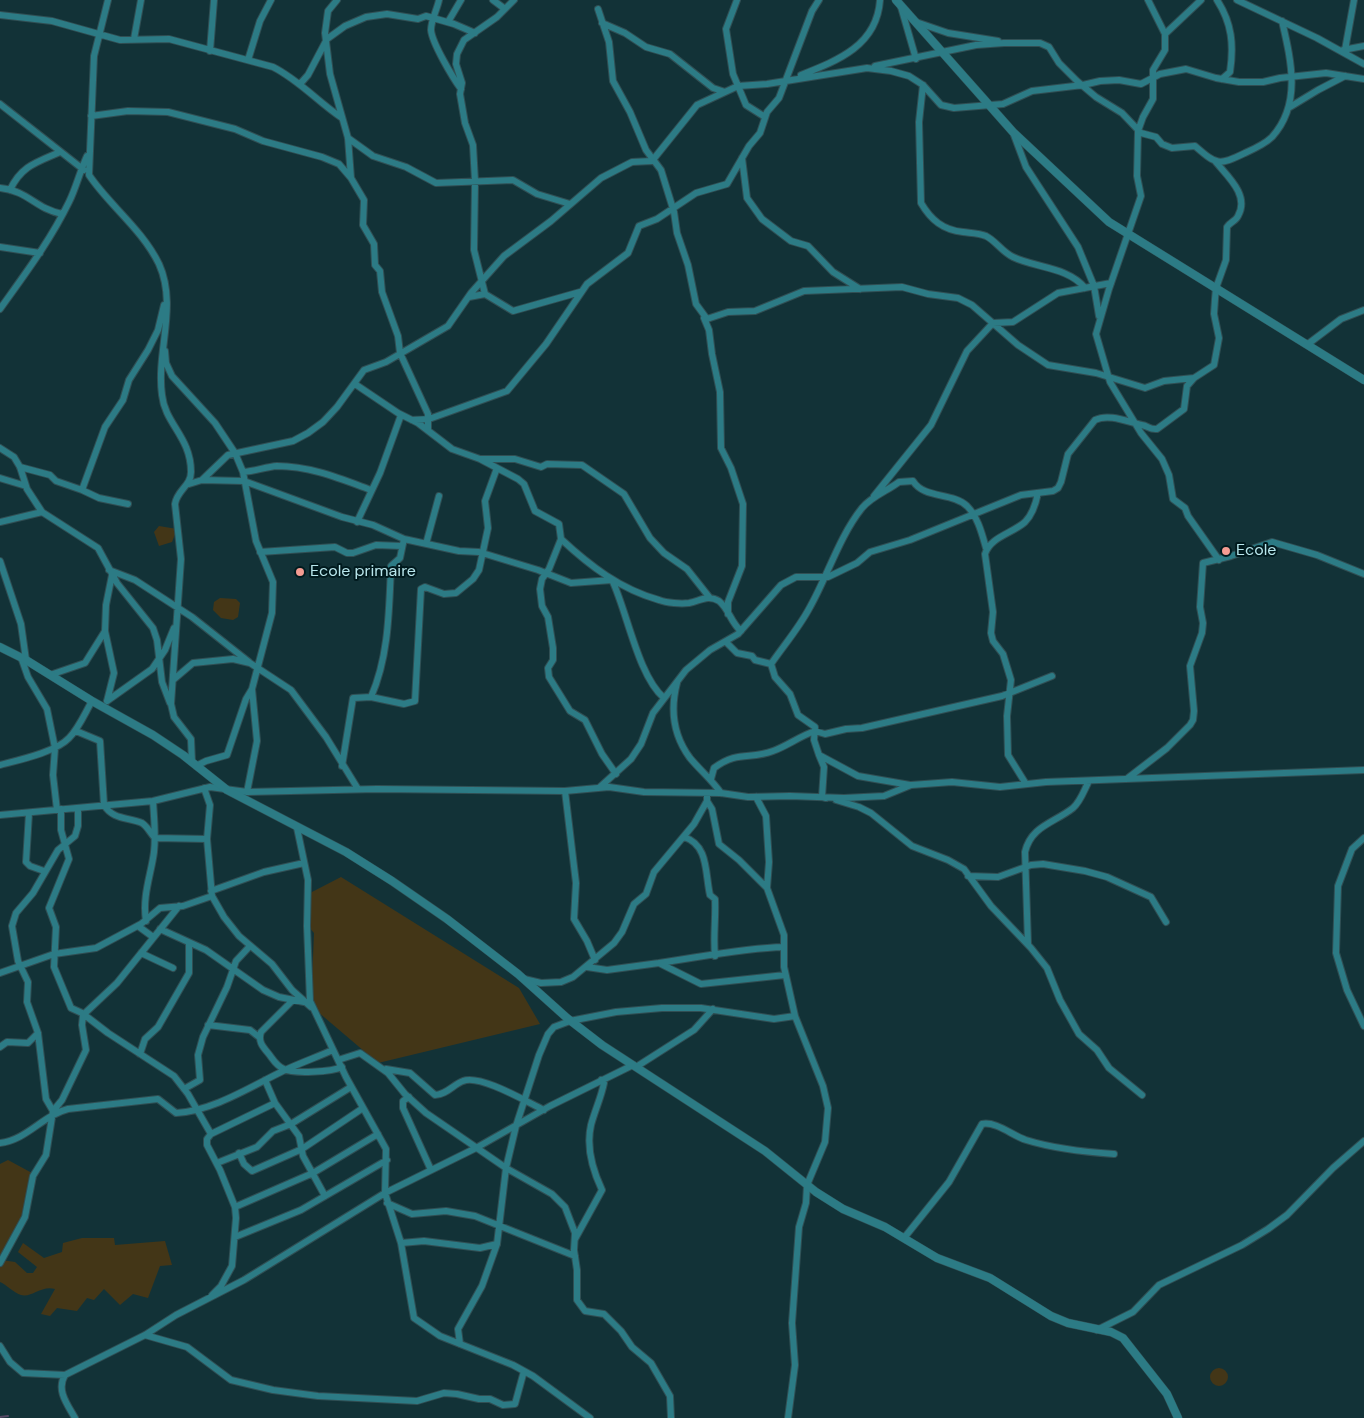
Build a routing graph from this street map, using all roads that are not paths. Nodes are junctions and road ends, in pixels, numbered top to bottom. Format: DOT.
graph roads {
  1 [pos="108,0"];
  2 [pos="141,0"];
  3 [pos="214,0"];
  4 [pos="271,0"];
  5 [pos="337,0"];
  6 [pos="439,0"];
  7 [pos="461,0"];
  8 [pos="493,0"];
  9 [pos="514,0"];
  10 [pos="737,0"];
  11 [pos="819,0"];
  12 [pos="880,0"];
  13 [pos="1148,0"];
  14 [pos="1201,0"];
  15 [pos="1217,0"];
  16 [pos="1237,0"];
  17 [pos="1354,0"];
  18 [pos="898,3"];
  19 [pos="505,9"];
  20 [pos="598,9"];
  21 [pos="0,15"];
  22 [pos="434,17"];
  23 [pos="1282,21"];
  24 [pos="448,22"];
  25 [pos="915,22"];
  26 [pos="602,23"];
  27 [pos="475,33"];
  28 [pos="99,34"];
  29 [pos="1165,34"];
  30 [pos="134,39"];
  31 [pos="327,39"];
  32 [pos="1004,43"];
  33 [pos="1364,46"];
  34 [pos="1342,50"];
  35 [pos="210,51"];
  36 [pos="943,53"];
  37 [pos="916,59"];
  38 [pos="248,60"];
  39 [pos="1364,64"];
  40 [pos="866,68"];
  41 [pos="1346,76"];
  42 [pos="1292,77"];
  43 [pos="1152,78"];
  44 [pos="1222,79"];
  45 [pos="1364,79"];
  46 [pos="786,81"];
  47 [pos="300,84"];
  48 [pos="923,85"];
  49 [pos="1083,85"];
  50 [pos="737,86"];
  51 [pos="461,89"];
  52 [pos="725,92"];
  53 [pos="0,104"];
  54 [pos="990,105"];
  55 [pos="1290,107"];
  56 [pos="91,116"];
  57 [pos="765,117"];
  58 [pos="342,118"];
  59 [pos="1138,131"];
  60 [pos="1014,132"];
  61 [pos="348,138"];
  62 [pos="60,152"];
  63 [pos="89,153"];
  64 [pos="742,158"];
  65 [pos="652,161"];
  66 [pos="1215,162"];
  67 [pos="82,168"];
  68 [pos="89,174"];
  69 [pos="351,178"];
  70 [pos="475,181"];
  71 [pos="0,188"];
  72 [pos="10,190"];
  73 [pos="570,204"];
  74 [pos="673,209"];
  75 [pos="62,214"];
  76 [pos="1127,234"];
  77 [pos="0,247"];
  78 [pos="40,253"];
  79 [pos="480,282"];
  80 [pos="1111,283"];
  81 [pos="1094,286"];
  82 [pos="1085,288"];
  83 [pos="1216,288"];
  84 [pos="864,290"];
  85 [pos="580,292"];
  86 [pos="486,294"];
  87 [pos="166,297"];
  88 [pos="468,297"];
  89 [pos="0,309"];
  90 [pos="1364,310"];
  91 [pos="703,316"];
  92 [pos="1100,320"];
  93 [pos="993,323"];
  94 [pos="164,340"];
  95 [pos="1308,344"];
  96 [pos="400,352"];
  97 [pos="1108,377"];
  98 [pos="1194,378"];
  99 [pos="1364,380"];
  100 [pos="355,384"];
  101 [pos="401,414"];
  102 [pos="429,419"];
  103 [pos="412,420"];
  104 [pos="1137,425"];
  105 [pos="428,430"];
  106 [pos="0,448"];
  107 [pos="234,453"];
  108 [pos="480,460"];
  109 [pos="20,467"];
  110 [pos="497,468"];
  111 [pos="243,472"];
  112 [pos="0,478"];
  113 [pos="202,480"];
  114 [pos="244,481"];
  115 [pos="189,484"];
  116 [pos="26,486"];
  117 [pos="82,490"];
  118 [pos="371,490"];
  119 [pos="1038,493"];
  120 [pos="439,496"];
  121 [pos="873,497"];
  122 [pos="128,504"];
  123 [pos="42,512"];
  124 [pos="974,514"];
  125 [pos="0,522"];
  126 [pos="357,522"];
  127 [pos="561,539"];
  128 [pos="403,543"];
  129 [pos="426,544"];
  130 [pos="986,548"];
  131 [pos="260,552"];
  132 [pos="484,554"];
  133 [pos="1219,560"];
  134 [pos="0,561"];
  135 [pos="110,572"];
  136 [pos="546,574"];
  137 [pos="1364,574"];
  138 [pos="824,577"];
  139 [pos="612,580"];
  140 [pos="710,598"];
  141 [pos="177,608"];
  142 [pos="728,614"];
  143 [pos="177,620"];
  144 [pos="105,631"];
  145 [pos="741,632"];
  146 [pos="727,643"];
  147 [pos="0,647"];
  148 [pos="23,658"];
  149 [pos="159,661"];
  150 [pos="250,663"];
  151 [pos="771,664"];
  152 [pos="258,668"];
  153 [pos="50,675"];
  154 [pos="1052,676"];
  155 [pos="173,680"];
  156 [pos="678,682"];
  157 [pos="252,689"];
  158 [pos="1010,693"];
  159 [pos="371,697"];
  160 [pos="664,698"];
  161 [pos="92,701"];
  162 [pos="104,704"];
  163 [pos="171,704"];
  164 [pos="76,730"];
  165 [pos="815,731"];
  166 [pos="55,748"];
  167 [pos="819,754"];
  168 [pos="194,764"];
  169 [pos="0,765"];
  170 [pos="342,766"];
  171 [pos="1364,770"];
  172 [pos="616,774"];
  173 [pos="711,779"];
  174 [pos="1127,779"];
  175 [pos="1088,781"];
  176 [pos="1026,784"];
  177 [pos="600,786"];
  178 [pos="911,786"];
  179 [pos="204,788"];
  180 [pos="358,789"];
  181 [pos="227,790"];
  182 [pos="565,791"];
  183 [pos="247,792"];
  184 [pos="707,793"];
  185 [pos="721,793"];
  186 [pos="756,797"];
  187 [pos="822,797"];
  188 [pos="153,801"];
  189 [pos="707,801"];
  190 [pos="104,805"];
  191 [pos="78,808"];
  192 [pos="59,810"];
  193 [pos="29,813"];
  194 [pos="0,816"];
  195 [pos="297,828"];
  196 [pos="684,837"];
  197 [pos="155,838"];
  198 [pos="1364,838"];
  199 [pos="207,839"];
  200 [pos="65,844"];
  201 [pos="304,864"];
  202 [pos="1026,867"];
  203 [pos="44,871"];
  204 [pos="968,876"];
  205 [pos="767,888"];
  206 [pos="212,894"];
  207 [pos="179,906"];
  208 [pos="146,921"];
  209 [pos="1166,922"];
  210 [pos="138,926"];
  211 [pos="160,929"];
  212 [pos="153,937"];
  213 [pos="189,944"];
  214 [pos="1028,944"];
  215 [pos="250,946"];
  216 [pos="784,947"];
  217 [pos="141,953"];
  218 [pos="54,954"];
  219 [pos="715,956"];
  220 [pos="595,960"];
  221 [pos="659,963"];
  222 [pos="19,965"];
  223 [pos="587,967"];
  224 [pos="173,968"];
  225 [pos="233,969"];
  226 [pos="0,973"];
  227 [pos="785,975"];
  228 [pos="524,979"];
  229 [pos="293,1000"];
  230 [pos="305,1002"];
  231 [pos="312,1008"];
  232 [pos="713,1009"];
  233 [pos="83,1015"];
  234 [pos="795,1016"];
  235 [pos="570,1021"];
  236 [pos="208,1025"];
  237 [pos="1364,1026"];
  238 [pos="38,1033"];
  239 [pos="259,1037"];
  240 [pos="0,1047"];
  241 [pos="333,1050"];
  242 [pos="140,1054"];
  243 [pos="338,1060"];
  244 [pos="377,1066"];
  245 [pos="634,1066"];
  246 [pos="342,1067"];
  247 [pos="285,1070"];
  248 [pos="265,1080"];
  249 [pos="601,1080"];
  250 [pos="351,1087"];
  251 [pos="184,1089"];
  252 [pos="1142,1095"];
  253 [pos="409,1097"];
  254 [pos="525,1101"];
  255 [pos="275,1103"];
  256 [pos="363,1108"];
  257 [pos="196,1109"];
  258 [pos="544,1110"];
  259 [pos="53,1114"];
  260 [pos="291,1124"];
  261 [pos="516,1126"];
  262 [pos="211,1134"];
  263 [pos="378,1134"];
  264 [pos="0,1141"];
  265 [pos="1364,1141"];
  266 [pos="476,1148"];
  267 [pos="302,1149"];
  268 [pos="239,1153"];
  269 [pos="1114,1154"];
  270 [pos="387,1160"];
  271 [pos="217,1163"];
  272 [pos="506,1168"];
  273 [pos="431,1170"];
  274 [pos="313,1173"];
  275 [pos="807,1185"];
  276 [pos="385,1193"];
  277 [pos="325,1196"];
  278 [pos="387,1203"];
  279 [pos="235,1207"];
  280 [pos="499,1226"];
  281 [pos="235,1237"];
  282 [pos="904,1238"];
  283 [pos="575,1239"];
  284 [pos="401,1243"];
  285 [pos="497,1244"];
  286 [pos="575,1256"];
  287 [pos="0,1264"];
  288 [pos="208,1300"];
  289 [pos="1097,1330"];
  290 [pos="145,1335"];
  291 [pos="460,1344"];
  292 [pos="0,1346"];
  293 [pos="524,1371"];
  294 [pos="65,1375"];
  295 [pos="75,1418"];
  296 [pos="590,1418"];
  297 [pos="671,1418"];
  298 [pos="788,1418"];
  299 [pos="1178,1418"];
  1 -- 28 [label="street"];
  2 -- 30 [label="street"];
  3 -- 35 [label="street"];
  4 -- 38 [label="street"];
  5 -- 31 [label="street"];
  6 -- 22 [label="street"];
  7 -- 24 [label="street"];
  8 -- 19 [label="street"];
  9 -- 19 [label="street"];
  10 -- 50 [label="street"];
  11 -- 46 [label="street"];
  12 -- 46 [label="street"];
  13 -- 29 [label="street"];
  14 -- 29 [label="street"];
  15 -- 44 [label="street"];
  16 -- 23 [label="street"];
  17 -- 34 [label="street"];
  18 -- 25 [label="street"];
  18 -- 37 [label="street"];
  19 -- 27 [label="street"];
  20 -- 26 [label="street"];
  21 -- 28 [label="street"];
  22 -- 24 [label="street"];
  22 -- 31 [label="street"];
  22 -- 51 [label="street"];
  23 -- 34 [label="street"];
  23 -- 42 [label="street"];
  24 -- 27 [label="street"];
  25 -- 32 [label="street"];
  25 -- 36 [label="street"];
  26 -- 52 [label="street"];
  26 -- 65 [label="street"];
  27 -- 51 [label="street"];
  28 -- 30 [label="street"];
  28 -- 56 [label="street"];
  29 -- 43 [label="street"];
  30 -- 35 [label="street"];
  31 -- 47 [label="street"];
  31 -- 58 [label="street"];
  32 -- 36 [label="street"];
  32 -- 49 [label="street"];
  33 -- 34 [label="street"];
  34 -- 39 [label="street"];
  35 -- 38 [label="street"];
  36 -- 37 [label="street"];
  36 -- 54 [label="street"];
  37 -- 40 [label="street"];
  38 -- 47 [label="street"];
  40 -- 46 [label="street"];
  40 -- 48 [label="street"];
  41 -- 42 [label="street"];
  41 -- 45 [label="street"];
  41 -- 55 [label="street"];
  42 -- 44 [label="street"];
  42 -- 55 [label="street"];
  43 -- 44 [label="street"];
  43 -- 49 [label="street"];
  43 -- 59 [label="street"];
  46 -- 50 [label="street"];
  46 -- 57 [label="street"];
  47 -- 58 [label="street"];
  48 -- 54 [label="street"];
  48 -- 82 [label="street"];
  49 -- 54 [label="street"];
  49 -- 59 [label="street"];
  50 -- 52 [label="street"];
  50 -- 57 [label="street"];
  51 -- 70 [label="street"];
  52 -- 65 [label="street"];
  53 -- 62 [label="street"];
  54 -- 60 [label="street"];
  55 -- 66 [label="street"];
  56 -- 63 [label="street"];
  56 -- 69 [label="street"];
  57 -- 64 [label="street"];
  58 -- 61 [label="street"];
  59 -- 66 [label="street"];
  59 -- 76 [label="street"];
  60 -- 76 [label="street"];
  60 -- 81 [label="street"];
  61 -- 69 [label="street"];
  61 -- 70 [label="street"];
  62 -- 67 [label="street"];
  62 -- 72 [label="street"];
  63 -- 67 [label="street"];
  63 -- 68 [label="street"];
  64 -- 74 [label="street"];
  64 -- 84 [label="street"];
  65 -- 73 [label="street"];
  65 -- 74 [label="street"];
  66 -- 83 [label="street"];
  67 -- 68 [label="street"];
  67 -- 75 [label="street"];
  68 -- 87 [label="street"];
  69 -- 96 [label="street"];
  70 -- 73 [label="street"];
  70 -- 79 [label="street"];
  71 -- 72 [label="street"];
  72 -- 75 [label="street"];
  73 -- 79 [label="street"];
  74 -- 85 [label="street"];
  74 -- 91 [label="street"];
  75 -- 78 [label="street"];
  76 -- 80 [label="street"];
  76 -- 83 [label="street"];
  77 -- 78 [label="street"];
  78 -- 89 [label="street"];
  79 -- 86 [label="street"];
  79 -- 88 [label="street"];
  80 -- 81 [label="street"];
  80 -- 92 [label="street"];
  81 -- 82 [label="street"];
  81 -- 92 [label="street"];
  82 -- 93 [label="street"];
  83 -- 95 [label="street"];
  83 -- 98 [label="street"];
  84 -- 91 [label="street"];
  84 -- 93 [label="street"];
  85 -- 86 [label="street"];
  85 -- 102 [label="street"];
  86 -- 88 [label="street"];
  87 -- 94 [label="street"];
  87 -- 117 [label="street"];
  88 -- 96 [label="street"];
  90 -- 95 [label="street"];
  91 -- 142 [label="street"];
  92 -- 97 [label="street"];
  93 -- 97 [label="street"];
  93 -- 121 [label="street"];
  94 -- 107 [label="street"];
  94 -- 115 [label="street"];
  95 -- 99 [label="street"];
  96 -- 100 [label="street"];
  96 -- 102 [label="street"];
  97 -- 98 [label="street"];
  97 -- 104 [label="street"];
  98 -- 104 [label="street"];
  100 -- 101 [label="street"];
  100 -- 107 [label="street"];
  101 -- 103 [label="street"];
  101 -- 118 [label="street"];
  102 -- 103 [label="street"];
  102 -- 105 [label="street"];
  103 -- 105 [label="street"];
  104 -- 119 [label="street"];
  104 -- 133 [label="street"];
  105 -- 108 [label="street"];
  106 -- 109 [label="street"];
  107 -- 111 [label="street"];
  107 -- 113 [label="street"];
  108 -- 110 [label="street"];
  108 -- 140 [label="street"];
  109 -- 116 [label="street"];
  109 -- 117 [label="street"];
  110 -- 127 [label="street"];
  110 -- 132 [label="street"];
  111 -- 114 [label="street"];
  111 -- 118 [label="street"];
  112 -- 116 [label="street"];
  113 -- 114 [label="street"];
  113 -- 115 [label="street"];
  114 -- 126 [label="street"];
  114 -- 131 [label="street"];
  115 -- 141 [label="street"];
  116 -- 123 [label="street"];
  117 -- 122 [label="street"];
  118 -- 126 [label="street"];
  119 -- 124 [label="street"];
  119 -- 130 [label="street"];
  120 -- 129 [label="street"];
  121 -- 124 [label="street"];
  121 -- 138 [label="street"];
  123 -- 125 [label="street"];
  123 -- 135 [label="street"];
  124 -- 130 [label="street"];
  124 -- 138 [label="street"];
  126 -- 128 [label="street"];
  127 -- 136 [label="street"];
  127 -- 139 [label="street"];
  128 -- 129 [label="street"];
  128 -- 131 [label="street"];
  128 -- 159 [label="street"];
  129 -- 132 [label="street"];
  130 -- 158 [label="street"];
  131 -- 152 [label="street"];
  132 -- 136 [label="street"];
  132 -- 159 [label="street"];
  133 -- 137 [label="street"];
  133 -- 174 [label="street"];
  134 -- 148 [label="street"];
  135 -- 141 [label="street"];
  135 -- 144 [label="street"];
  135 -- 149 [label="street"];
  136 -- 139 [label="street"];
  136 -- 172 [label="street"];
  138 -- 145 [label="street"];
  138 -- 151 [label="street"];
  139 -- 140 [label="street"];
  139 -- 160 [label="street"];
  140 -- 142 [label="street"];
  141 -- 143 [label="street"];
  141 -- 150 [label="street"];
  142 -- 145 [label="street"];
  143 -- 149 [label="street"];
  143 -- 155 [label="street"];
  144 -- 153 [label="street"];
  144 -- 162 [label="street"];
  145 -- 146 [label="street"];
  146 -- 151 [label="street"];
  146 -- 156 [label="street"];
  147 -- 148 [label="street"];
  148 -- 153 [label="street"];
  148 -- 166 [label="street"];
  149 -- 162 [label="street"];
  149 -- 163 [label="street"];
  150 -- 152 [label="street"];
  150 -- 155 [label="street"];
  151 -- 165 [label="street"];
  152 -- 157 [label="street"];
  152 -- 170 [label="street"];
  153 -- 161 [label="street"];
  154 -- 158 [label="street"];
  155 -- 163 [label="street"];
  156 -- 160 [label="street"];
  156 -- 173 [label="street"];
  157 -- 168 [label="street"];
  157 -- 183 [label="street"];
  158 -- 165 [label="street"];
  158 -- 176 [label="street"];
  159 -- 170 [label="street"];
  160 -- 172 [label="street"];
  161 -- 162 [label="street"];
  161 -- 164 [label="street"];
  162 -- 168 [label="street"];
  163 -- 168 [label="street"];
  164 -- 166 [label="street"];
  164 -- 190 [label="street"];
  165 -- 167 [label="street"];
  165 -- 173 [label="street"];
  166 -- 169 [label="street"];
  166 -- 192 [label="street"];
  167 -- 178 [label="street"];
  167 -- 187 [label="street"];
  168 -- 181 [label="street"];
  170 -- 180 [label="street"];
  171 -- 174 [label="street"];
  172 -- 177 [label="street"];
  173 -- 185 [label="street"];
  174 -- 175 [label="street"];
  175 -- 176 [label="street"];
  175 -- 202 [label="street"];
  176 -- 178 [label="street"];
  177 -- 182 [label="street"];
  177 -- 184 [label="street"];
  178 -- 187 [label="street"];
  179 -- 181 [label="street"];
  179 -- 188 [label="street"];
  179 -- 199 [label="street"];
  180 -- 182 [label="street"];
  180 -- 183 [label="street"];
  181 -- 183 [label="street"];
  181 -- 195 [label="street"];
  182 -- 220 [label="street"];
  184 -- 185 [label="street"];
  184 -- 189 [label="street"];
  185 -- 186 [label="street"];
  186 -- 187 [label="street"];
  186 -- 205 [label="street"];
  187 -- 204 [label="street"];
  188 -- 190 [label="street"];
  188 -- 197 [label="street"];
  189 -- 196 [label="street"];
  189 -- 205 [label="street"];
  190 -- 191 [label="street"];
  190 -- 197 [label="street"];
  191 -- 192 [label="street"];
  191 -- 200 [label="street"];
  192 -- 193 [label="street"];
  192 -- 200 [label="street"];
  193 -- 194 [label="street"];
  193 -- 203 [label="street"];
  195 -- 201 [label="street"];
  195 -- 228 [label="street"];
  196 -- 219 [label="street"];
  196 -- 220 [label="street"];
  197 -- 199 [label="street"];
  197 -- 208 [label="street"];
  198 -- 237 [label="street"];
  199 -- 206 [label="street"];
  200 -- 203 [label="street"];
  200 -- 218 [label="street"];
  201 -- 206 [label="street"];
  201 -- 231 [label="street"];
  202 -- 204 [label="street"];
  202 -- 209 [label="street"];
  202 -- 214 [label="street"];
  203 -- 222 [label="street"];
  204 -- 214 [label="street"];
  205 -- 216 [label="street"];
  206 -- 207 [label="street"];
  206 -- 215 [label="street"];
  207 -- 208 [label="street"];
  207 -- 211 [label="street"];
  208 -- 210 [label="street"];
  210 -- 212 [label="street"];
  210 -- 218 [label="street"];
  211 -- 212 [label="street"];
  211 -- 213 [label="street"];
  212 -- 217 [label="street"];
  213 -- 225 [label="street"];
  213 -- 242 [label="street"];
  214 -- 252 [label="street"];
  215 -- 225 [label="street"];
  215 -- 230 [label="street"];
  216 -- 219 [label="street"];
  216 -- 227 [label="street"];
  217 -- 224 [label="street"];
  217 -- 233 [label="street"];
  218 -- 222 [label="street"];
  218 -- 233 [label="street"];
  219 -- 221 [label="street"];
  220 -- 223 [label="street"];
  221 -- 223 [label="street"];
  221 -- 227 [label="street"];
  222 -- 226 [label="street"];
  222 -- 238 [label="street"];
  223 -- 228 [label="street"];
  225 -- 229 [label="street"];
  225 -- 236 [label="street"];
  227 -- 234 [label="street"];
  228 -- 235 [label="street"];
  229 -- 230 [label="street"];
  229 -- 239 [label="street"];
  230 -- 231 [label="street"];
  231 -- 241 [label="street"];
  232 -- 234 [label="street"];
  232 -- 235 [label="street"];
  232 -- 245 [label="street"];
  233 -- 242 [label="street"];
  233 -- 259 [label="street"];
  234 -- 275 [label="street"];
  235 -- 245 [label="street"];
  235 -- 254 [label="street"];
  236 -- 239 [label="street"];
  236 -- 251 [label="street"];
  238 -- 240 [label="street"];
  238 -- 259 [label="street"];
  239 -- 247 [label="street"];
  241 -- 243 [label="street"];
  241 -- 247 [label="street"];
  242 -- 251 [label="street"];
  243 -- 244 [label="street"];
  243 -- 246 [label="street"];
  244 -- 253 [label="street"];
  244 -- 254 [label="street"];
  245 -- 249 [label="street"];
  245 -- 275 [label="street"];
  246 -- 247 [label="street"];
  246 -- 250 [label="street"];
  247 -- 248 [label="street"];
  248 -- 255 [label="street"];
  248 -- 257 [label="street"];
  249 -- 258 [label="street"];
  249 -- 283 [label="street"];
  250 -- 256 [label="street"];
  250 -- 260 [label="street"];
  251 -- 257 [label="street"];
  253 -- 266 [label="street"];
  253 -- 273 [label="street"];
  254 -- 258 [label="street"];
  254 -- 261 [label="street"];
  255 -- 260 [label="street"];
  255 -- 262 [label="street"];
  256 -- 263 [label="street"];
  256 -- 267 [label="street"];
  257 -- 259 [label="street"];
  257 -- 262 [label="street"];
  258 -- 261 [label="street"];
  259 -- 264 [label="street"];
  259 -- 287 [label="street"];
  260 -- 267 [label="street"];
  260 -- 268 [label="street"];
  261 -- 266 [label="street"];
  261 -- 272 [label="street"];
  262 -- 271 [label="street"];
  263 -- 270 [label="street"];
  263 -- 274 [label="street"];
  265 -- 289 [label="street"];
  266 -- 272 [label="street"];
  266 -- 273 [label="street"];
  267 -- 268 [label="street"];
  267 -- 274 [label="street"];
  268 -- 271 [label="street"];
  269 -- 282 [label="street"];
  270 -- 276 [label="street"];
  270 -- 277 [label="street"];
  271 -- 279 [label="street"];
  272 -- 280 [label="street"];
  272 -- 283 [label="street"];
  273 -- 276 [label="street"];
  274 -- 277 [label="street"];
  274 -- 279 [label="street"];
  275 -- 282 [label="street"];
  275 -- 298 [label="street"];
  276 -- 278 [label="street"];
  276 -- 288 [label="street"];
  277 -- 281 [label="street"];
  278 -- 280 [label="street"];
  278 -- 284 [label="street"];
  279 -- 281 [label="street"];
  280 -- 285 [label="street"];
  280 -- 286 [label="street"];
  281 -- 288 [label="street"];
  282 -- 289 [label="street"];
  283 -- 286 [label="street"];
  284 -- 285 [label="street"];
  284 -- 291 [label="street"];
  285 -- 291 [label="street"];
  286 -- 297 [label="street"];
  288 -- 290 [label="street"];
  289 -- 299 [label="street"];
  290 -- 293 [label="street"];
  290 -- 294 [label="street"];
  291 -- 293 [label="street"];
  292 -- 294 [label="street"];
  293 -- 296 [label="street"];
  294 -- 295 [label="street"];
}
